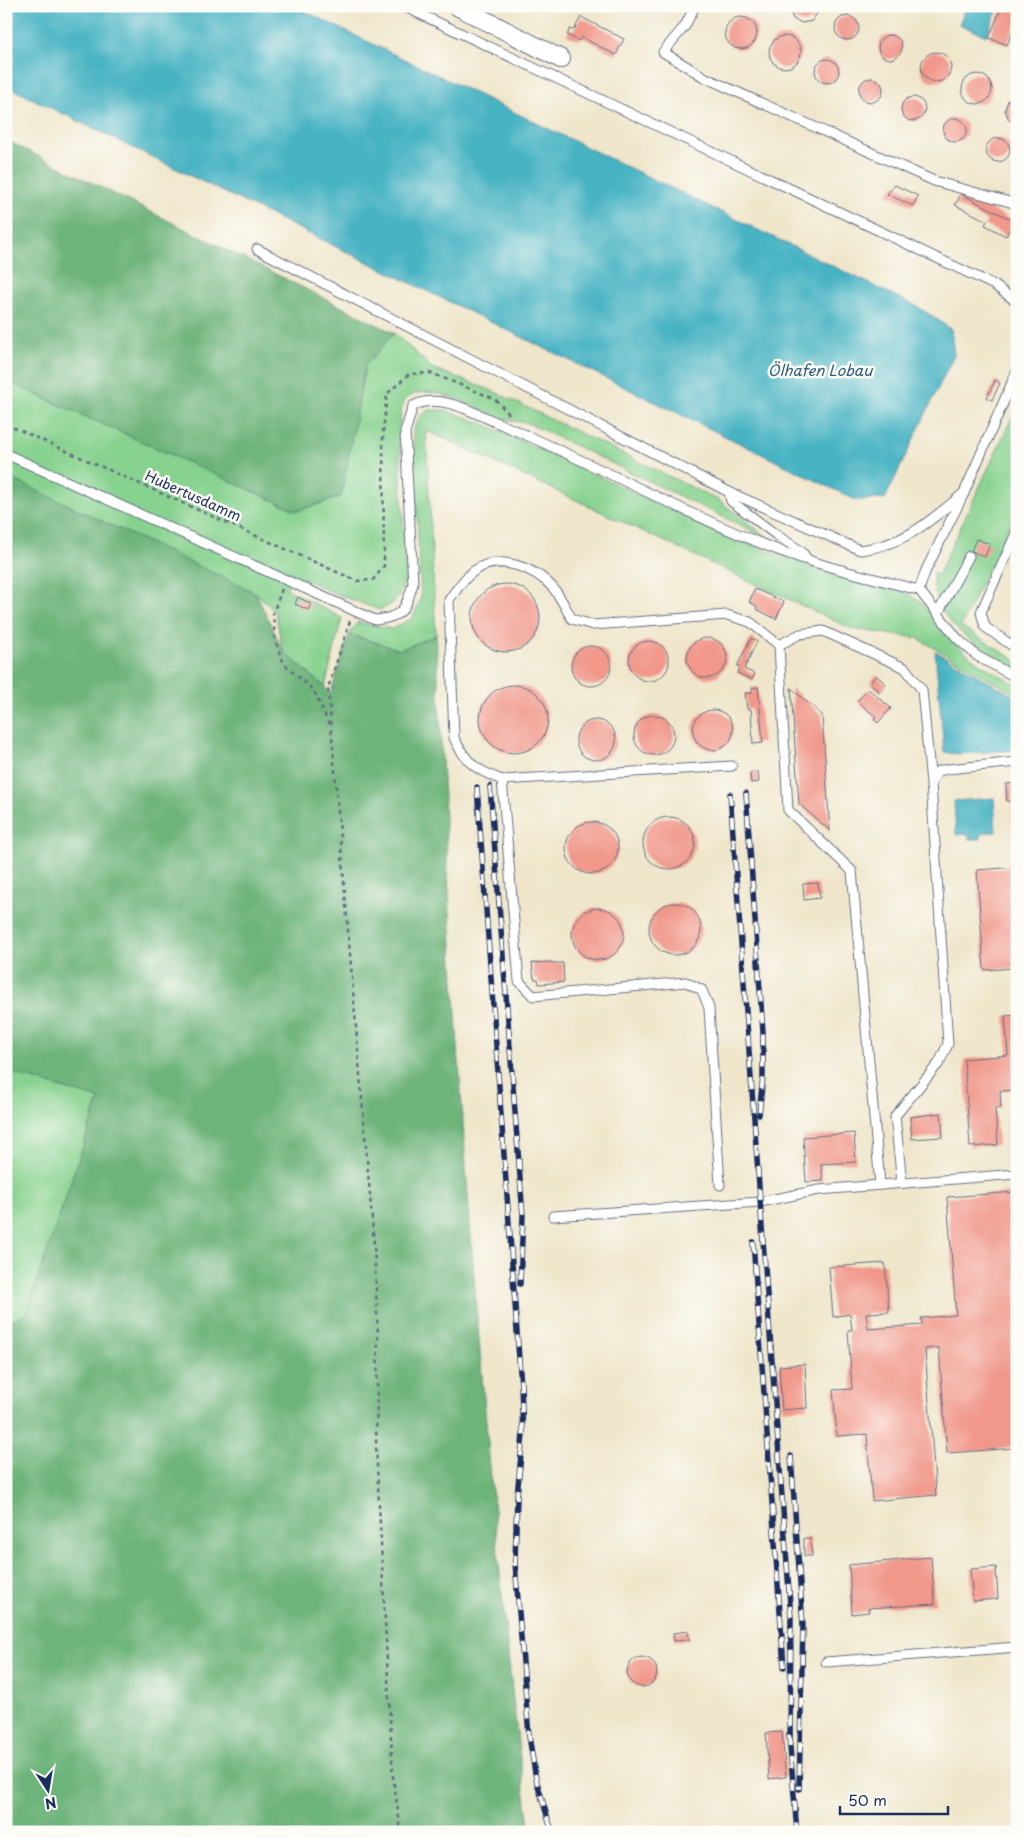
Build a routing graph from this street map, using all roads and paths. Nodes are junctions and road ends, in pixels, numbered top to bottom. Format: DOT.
graph roads {
  1 [pos="403,6"];
  2 [pos="457,6"];
  3 [pos="694,6"];
  4 [pos="561,59"];
  5 [pos="1017,204"];
  6 [pos="257,250"];
  7 [pos="1017,302"];
  8 [pos="1017,370"];
  9 [pos="6,424"];
  10 [pos="6,454"];
  11 [pos="729,492"];
  12 [pos="964,493"];
  13 [pos="1017,532"];
  14 [pos="969,556"];
  15 [pos="809,561"];
  16 [pos="286,579"];
  17 [pos="373,580"];
  18 [pos="920,590"];
  19 [pos="357,612"];
  20 [pos="938,613"];
  21 [pos="779,645"];
  22 [pos="1017,649"];
  23 [pos="1017,678"];
  24 [pos="330,725"];
  25 [pos="1017,762"];
  26 [pos="732,766"];
  27 [pos="502,780"];
  28 [pos="931,783"];
  29 [pos="1017,1174"];
  30 [pos="902,1183"];
  31 [pos="720,1185"];
  32 [pos="880,1185"];
  33 [pos="553,1216"];
  34 [pos="1017,1647"];
  35 [pos="826,1662"];
  36 [pos="401,1832"];
  1 -- 7 [label="lane"];
  2 -- 4 [label="street"];
  3 -- 5 [label="lane"];
  6 -- 11 [label="lane"];
  8 -- 12 [label="lane"];
  9 -- 17 [label="path, Hubertusdamm"];
  10 -- 16 [label="lane"];
  11 -- 12 [label="lane"];
  11 -- 15 [label="lane"];
  12 -- 18 [label="lane"];
  13 -- 22 [label="lane"];
  14 -- 20 [label="lane"];
  15 -- 18 [label="lane"];
  15 -- 19 [label="lane"];
  16 -- 19 [label="lane"];
  16 -- 24 [label="path"];
  18 -- 20 [label="lane"];
  19 -- 24 [label="path"];
  20 -- 23 [label="lane"];
  21 -- 27 [label="lane"];
  21 -- 28 [label="lane"];
  21 -- 32 [label="lane"];
  24 -- 36 [label="path"];
  25 -- 28 [label="lane"];
  26 -- 27 [label="lane"];
  27 -- 31 [label="lane"];
  28 -- 30 [label="lane"];
  29 -- 30 [label="lane"];
  30 -- 32 [label="lane"];
  32 -- 33 [label="lane"];
  34 -- 35 [label="lane"];
}
